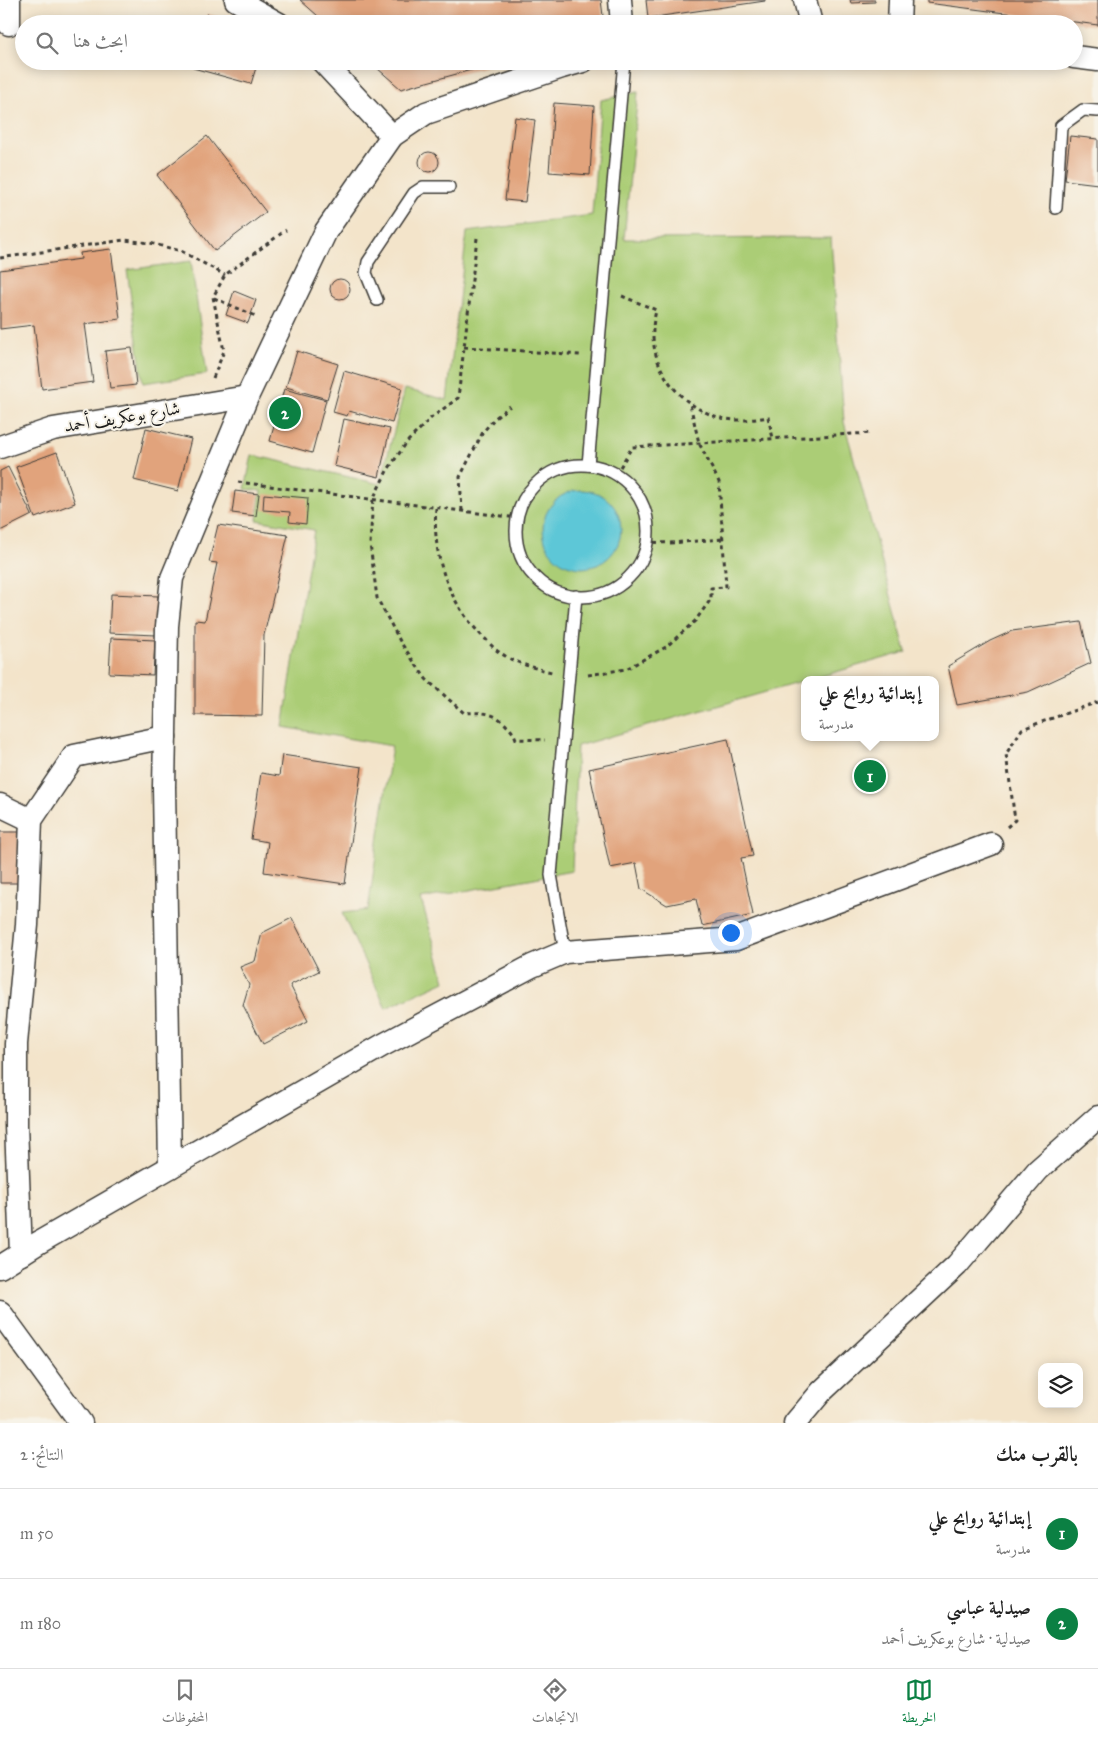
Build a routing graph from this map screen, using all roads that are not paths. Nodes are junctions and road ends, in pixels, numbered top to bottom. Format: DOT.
graph roads {
  1 [pos="9,0"];
  2 [pos="236,0"];
  3 [pos="620,0"];
  4 [pos="805,0"];
  5 [pos="900,0"];
  6 [pos="263,15"];
  7 [pos="621,15"];
  8 [pos="809,15"];
  9 [pos="899,15"];
  10 [pos="9,24"];
  11 [pos="1083,58"];
  12 [pos="1098,60"];
  13 [pos="330,70"];
  14 [pos="553,70"];
  15 [pos="623,70"];
  16 [pos="1098,99"];
  17 [pos="1097,111"];
  18 [pos="392,136"];
  19 [pos="449,187"];
  20 [pos="1056,208"];
  21 [pos="377,300"];
  22 [pos="247,397"];
  23 [pos="0,447"];
  24 [pos="588,465"];
  25 [pos="576,596"];
  26 [pos="165,738"];
  27 [pos="0,806"];
  28 [pos="31,820"];
  29 [pos="991,844"];
  30 [pos="565,952"];
  31 [pos="8,1103"];
  32 [pos="1098,1117"];
  33 [pos="170,1167"];
  34 [pos="21,1254"];
  35 [pos="0,1267"];
  36 [pos="0,1312"];
  37 [pos="81,1423"];
  38 [pos="795,1423"];
  1 -- 10 [label="street"];
  2 -- 6 [label="street"];
  3 -- 7 [label="street"];
  4 -- 8 [label="street"];
  5 -- 9 [label="street"];
  11 -- 12 [label="street"];
  13 -- 18 [label="street"];
  14 -- 18 [label="street"];
  15 -- 24 [label="lane"];
  16 -- 17 [label="lane"];
  17 -- 20 [label="lane"];
  18 -- 22 [label="street"];
  19 -- 21 [label="lane"];
  22 -- 23 [label="street, شارع بوعكريف أحمد"];
  22 -- 26 [label="street"];
  24 -- 25 [label="lane"];
  24 -- 25 [label="lane"];
  25 -- 30 [label="lane"];
  26 -- 28 [label="street"];
  26 -- 33 [label="street"];
  27 -- 28 [label="street"];
  28 -- 31 [label="street"];
  29 -- 30 [label="street"];
  30 -- 33 [label="street"];
  31 -- 34 [label="street"];
  32 -- 38 [label="street"];
  33 -- 34 [label="street"];
  34 -- 35 [label="street"];
  36 -- 37 [label="street"];
}
